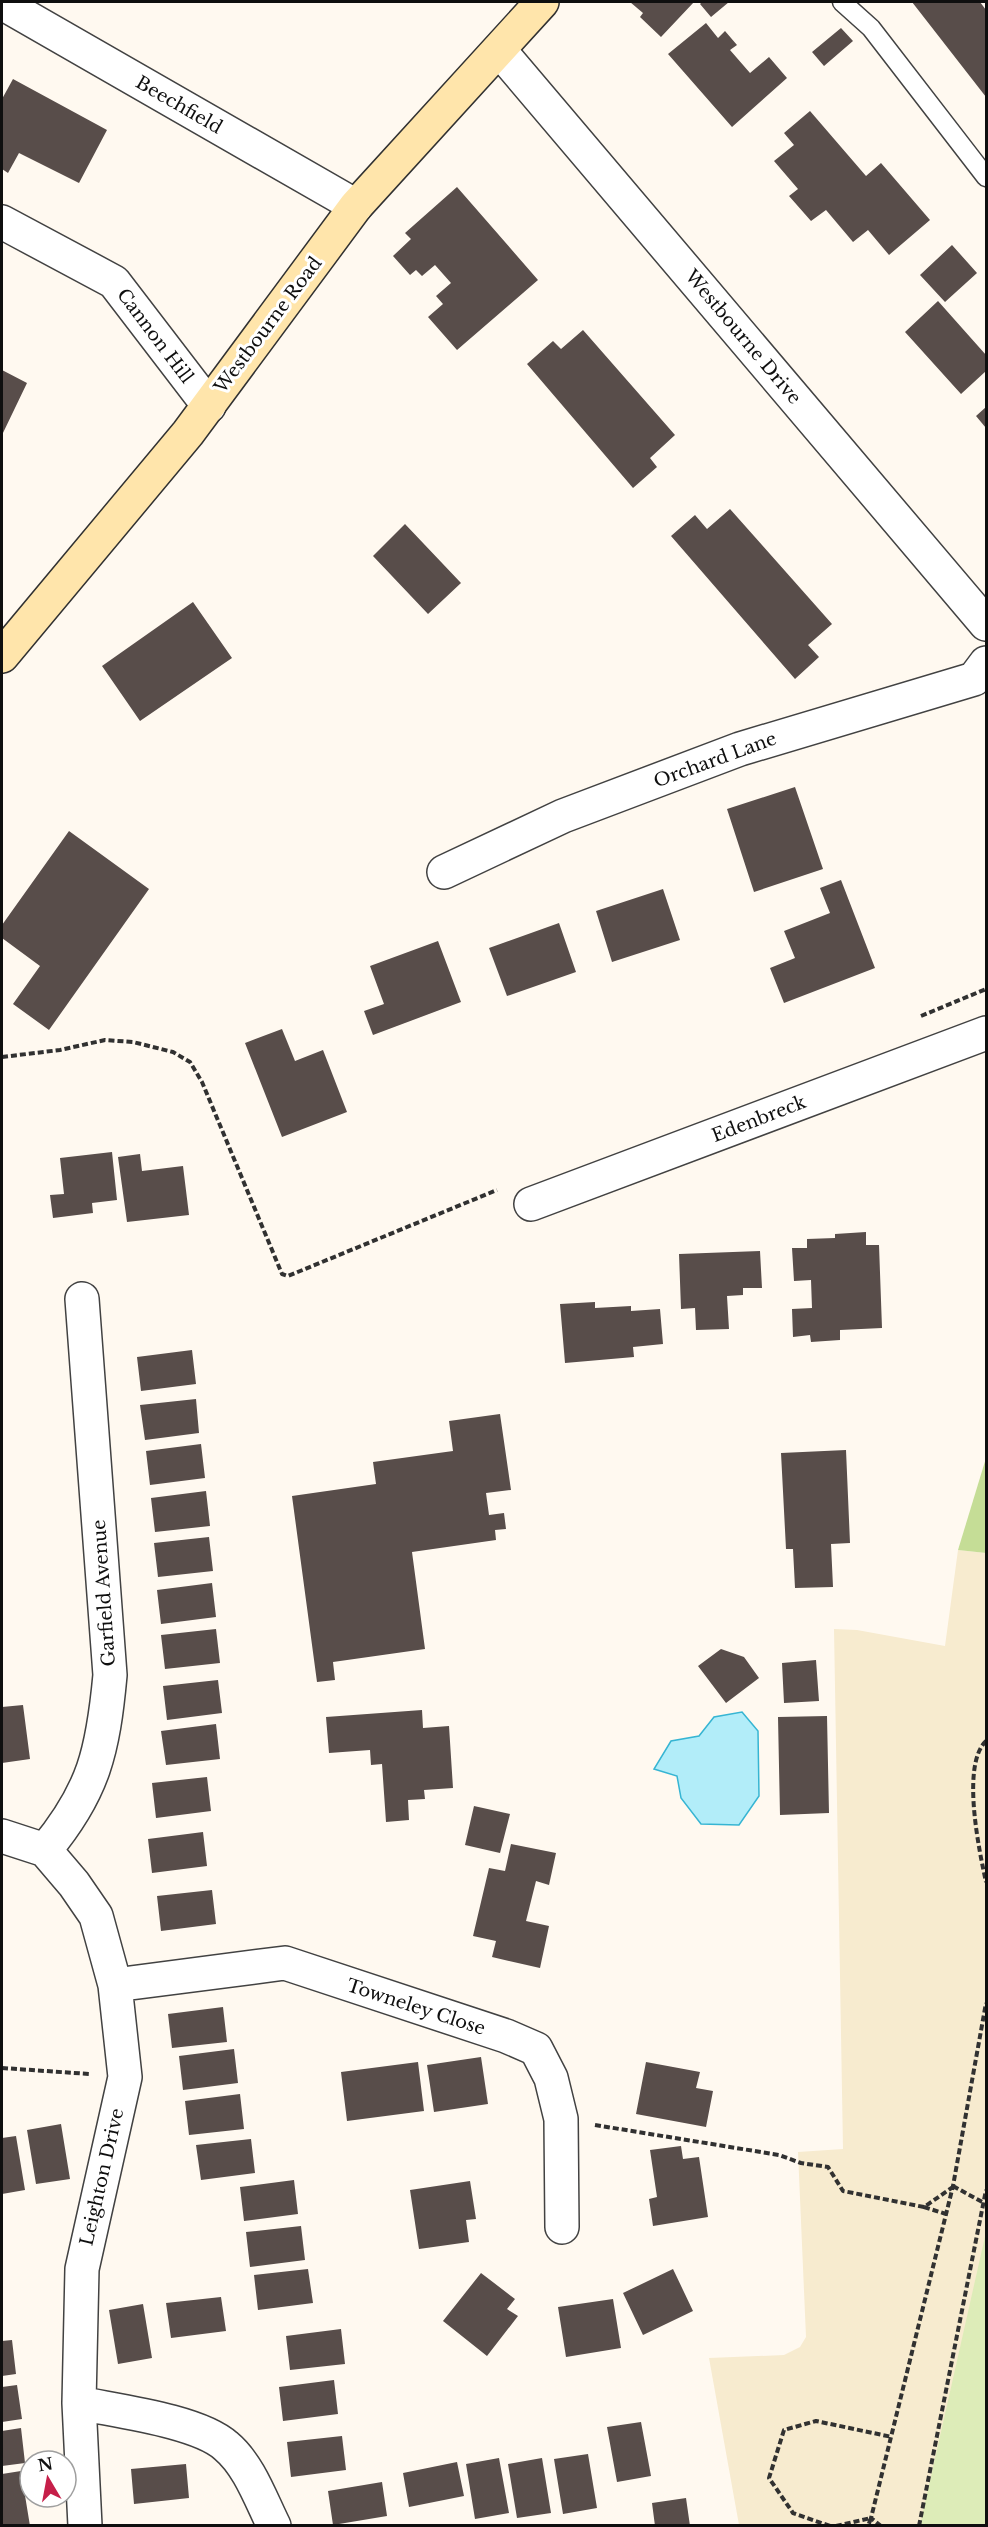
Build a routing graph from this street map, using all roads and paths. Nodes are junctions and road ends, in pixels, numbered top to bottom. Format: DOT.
graph roads {
  1 [pos="542,2"];
  2 [pos="842,2"];
  3 [pos="2,3"];
  4 [pos="500,51"];
  5 [pos="987,177"];
  6 [pos="356,206"];
  7 [pos="2,222"];
  8 [pos="209,406"];
  9 [pos="987,624"];
  10 [pos="2,656"];
  11 [pos="987,663"];
  12 [pos="444,872"];
  13 [pos="987,989"];
  14 [pos="912,1020"];
  15 [pos="987,1033"];
  16 [pos="2,1058"];
  17 [pos="498,1190"];
  18 [pos="531,1204"];
  19 [pos="89,1312"];
  20 [pos="987,1741"];
  21 [pos="2,1836"];
  22 [pos="45,1850"];
  23 [pos="987,1882"];
  24 [pos="115,1985"];
  25 [pos="987,2003"];
  26 [pos="2,2068"];
  27 [pos="125,2077"];
  28 [pos="561,2119"];
  29 [pos="953,2186"];
  30 [pos="987,2190"];
  31 [pos="984,2203"];
  32 [pos="924,2207"];
  33 [pos="946,2214"];
  34 [pos="562,2227"];
  35 [pos="80,2403"];
  36 [pos="892,2437"];
  37 [pos="871,2518"];
  38 [pos="85,2526"];
  39 [pos="274,2526"];
  40 [pos="830,2526"];
  41 [pos="836,2526"];
  42 [pos="868,2526"];
  43 [pos="881,2526"];
  44 [pos="919,2526"];
  1 -- 4 [label="street, Westbourne Road"];
  2 -- 5 [label="lane"];
  3 -- 6 [label="street, Beechfield"];
  4 -- 6 [label="street, Westbourne Road"];
  4 -- 9 [label="street, Westbourne Drive"];
  6 -- 8 [label="street, Westbourne Road"];
  7 -- 8 [label="street, Cannon Hill"];
  8 -- 10 [label="street, Westbourne Road"];
  11 -- 12 [label="street, Orchard Lane"];
  13 -- 14 [label="path"];
  15 -- 18 [label="street, Edenbreck"];
  16 -- 17 [label="path"];
  19 -- 22 [label="street, Garfield Avenue"];
  20 -- 23 [label="path"];
  21 -- 22 [label="street"];
  22 -- 24 [label="street, Leighton Drive"];
  24 -- 27 [label="street, Leighton Drive"];
  24 -- 28 [label="street, Towneley Close"];
  25 -- 29 [label="path"];
  26 -- 27 [label="path"];
  27 -- 35 [label="street, Leighton Drive"];
  28 -- 32 [label="path"];
  28 -- 34 [label="street, Towneley Close"];
  29 -- 31 [label="path"];
  29 -- 32 [label="path"];
  29 -- 33 [label="path"];
  30 -- 31 [label="path"];
  31 -- 44 [label="path"];
  32 -- 33 [label="path"];
  33 -- 36 [label="path"];
  35 -- 38 [label="street, Leighton Drive"];
  35 -- 39 [label="street"];
  36 -- 37 [label="path"];
  36 -- 40 [label="path"];
  37 -- 41 [label="path"];
  37 -- 42 [label="path"];
  37 -- 43 [label="path"];
}
